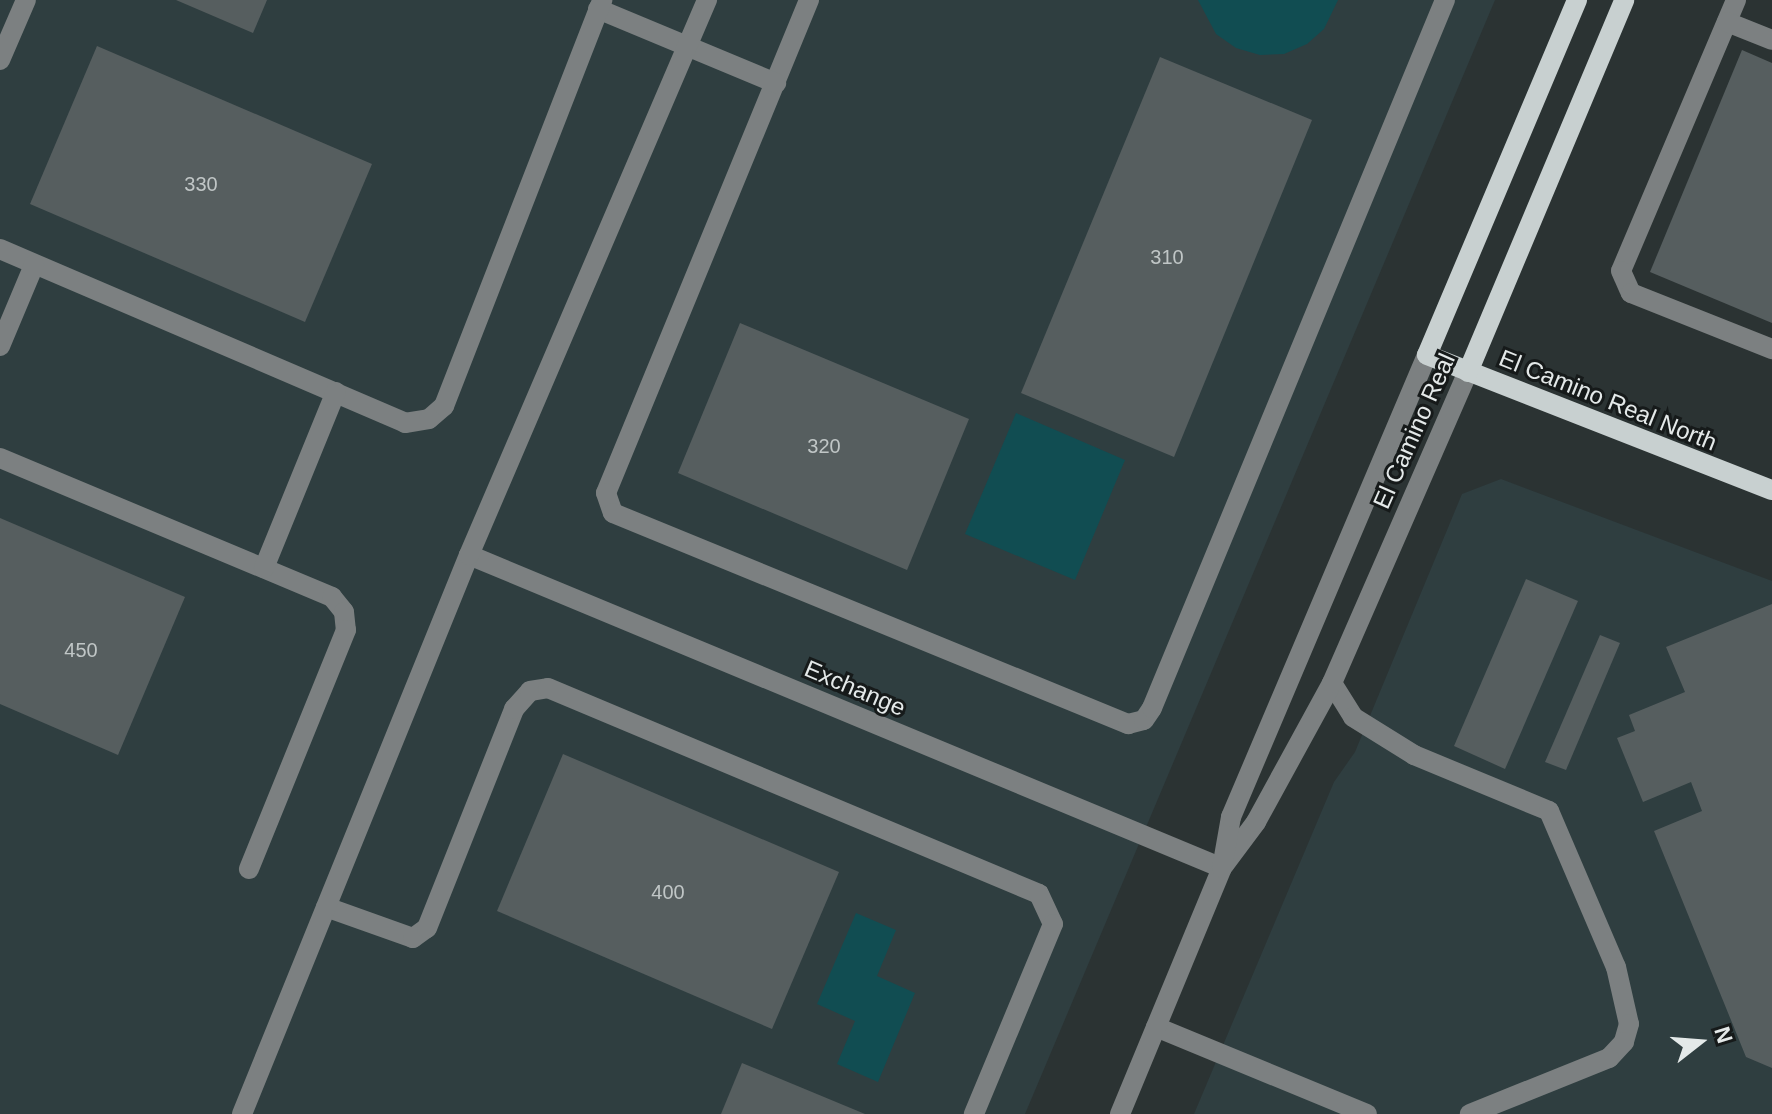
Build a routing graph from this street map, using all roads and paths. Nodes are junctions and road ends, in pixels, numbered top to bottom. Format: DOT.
graph roads {
  1 [pos="26,0"];
  2 [pos="707,0"];
  3 [pos="809,0"];
  4 [pos="1445,0"];
  5 [pos="1577,0"];
  6 [pos="1624,0"];
  7 [pos="1736,0"];
  8 [pos="600,5"];
  9 [pos="1727,22"];
  10 [pos="1772,40"];
  11 [pos="687,46"];
  12 [pos="0,60"];
  13 [pos="776,83"];
  14 [pos="0,249"];
  15 [pos="34,265"];
  16 [pos="0,346"];
  17 [pos="1772,349"];
  18 [pos="1427,355"];
  19 [pos="1468,372"];
  20 [pos="336,392"];
  21 [pos="0,458"];
  22 [pos="1772,490"];
  23 [pos="469,555"];
  24 [pos="264,568"];
  25 [pos="1332,683"];
  26 [pos="1222,868"];
  27 [pos="249,869"];
  28 [pos="326,907"];
  29 [pos="1156,1027"];
  30 [pos="242,1114"];
  31 [pos="974,1114"];
  32 [pos="1120,1114"];
  33 [pos="1367,1114"];
  34 [pos="1470,1114"];
  1 -- 12 [label="street"];
  2 -- 11 [label="street"];
  3 -- 13 [label="street"];
  4 -- 13 [label="street"];
  5 -- 18 [label="main road, El Camino Real"];
  6 -- 19 [label="main road, El Camino Real"];
  7 -- 9 [label="street"];
  8 -- 11 [label="street"];
  8 -- 20 [label="street"];
  9 -- 10 [label="street"];
  9 -- 17 [label="street"];
  11 -- 13 [label="street"];
  11 -- 23 [label="street"];
  14 -- 15 [label="street"];
  15 -- 16 [label="street"];
  15 -- 20 [label="street"];
  18 -- 19 [label="main road, El Camino Real North"];
  18 -- 26 [label="street, El Camino Real"];
  19 -- 22 [label="main road, El Camino Real North"];
  19 -- 25 [label="street, El Camino Real"];
  20 -- 24 [label="street"];
  21 -- 24 [label="street"];
  23 -- 26 [label="street, Exchange"];
  23 -- 28 [label="street"];
  24 -- 27 [label="street"];
  25 -- 26 [label="street, El Camino Real"];
  25 -- 34 [label="street"];
  26 -- 29 [label="street, El Camino Real"];
  28 -- 30 [label="street"];
  28 -- 31 [label="street"];
  29 -- 32 [label="street, El Camino Real"];
  29 -- 33 [label="street"];
}
